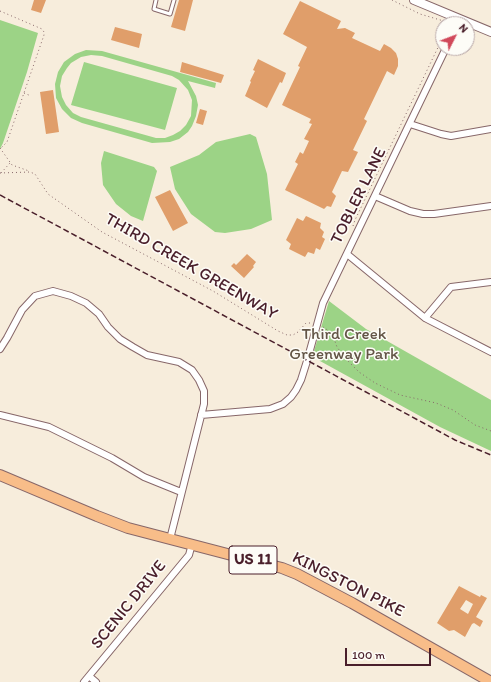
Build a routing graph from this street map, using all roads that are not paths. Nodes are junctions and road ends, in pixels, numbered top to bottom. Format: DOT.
graph roads {
  1 [pos="156,0"];
  2 [pos="174,0"];
  3 [pos="414,0"];
  4 [pos="447,16"];
  5 [pos="475,27"];
  6 [pos="491,32"];
  7 [pos="442,56"];
  8 [pos="410,124"];
  9 [pos="491,129"];
  10 [pos="375,196"];
  11 [pos="491,206"];
  12 [pos="347,254"];
  13 [pos="491,282"];
  14 [pos="425,318"];
  15 [pos="0,349"];
  16 [pos="491,352"];
  17 [pos="0,415"];
  18 [pos="201,415"];
  19 [pos="0,475"];
  20 [pos="181,492"];
  21 [pos="170,539"];
  22 [pos="192,544"];
  23 [pos="89,676"];
  24 [pos="486,681"];
  25 [pos="84,682"];
  26 [pos="96,682"];
  1 -- 2 [label="lane"];
  3 -- 4 [label="street"];
  5 -- 6 [label="street"];
  7 -- 8 [label="street, TOBLER LANE"];
  8 -- 9 [label="street"];
  8 -- 10 [label="street, TOBLER LANE"];
  10 -- 11 [label="street"];
  10 -- 12 [label="street, TOBLER LANE"];
  12 -- 14 [label="street"];
  12 -- 18 [label="street, TOBLER LANE"];
  13 -- 14 [label="street"];
  14 -- 16 [label="street"];
  15 -- 18 [label="street"];
  17 -- 20 [label="street"];
  18 -- 20 [label="street"];
  19 -- 21 [label="main road, KINGSTON PIKE / US 11"];
  20 -- 21 [label="street"];
  21 -- 22 [label="main road, KINGSTON PIKE / US 11"];
  22 -- 23 [label="street, SCENIC DRIVE"];
  22 -- 24 [label="main road, KINGSTON PIKE / US 11"];
  23 -- 25 [label="street, SCENIC DRIVE"];
  23 -- 26 [label="street"];
}
